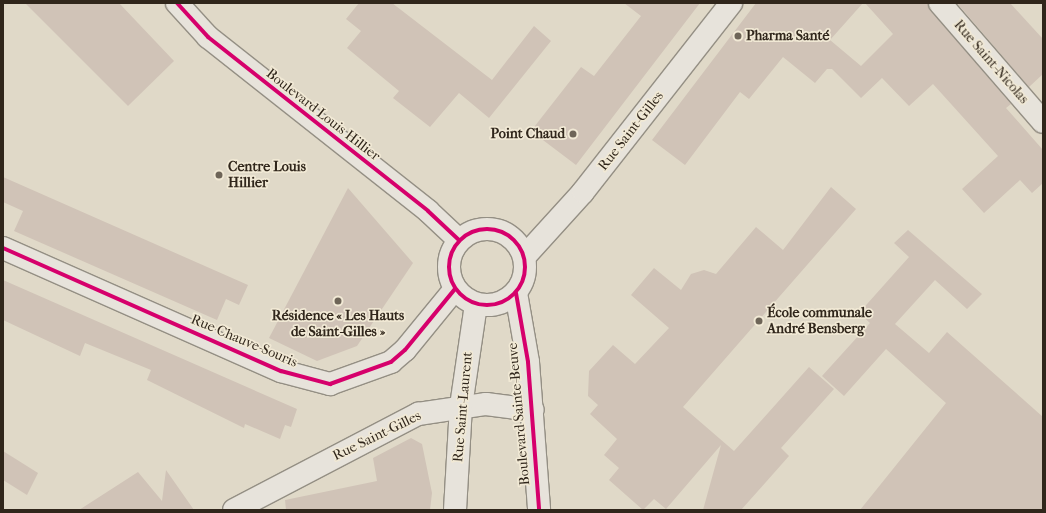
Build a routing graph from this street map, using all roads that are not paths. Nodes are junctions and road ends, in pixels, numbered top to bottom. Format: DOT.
graph roads {
  1 [pos="177,3"];
  2 [pos="731,3"];
  3 [pos="940,3"];
  4 [pos="1043,122"];
  5 [pos="459,240"];
  6 [pos="3,248"];
  7 [pos="525,256"];
  8 [pos="455,289"];
  9 [pos="516,293"];
  10 [pos="476,305"];
  11 [pos="461,406"];
  12 [pos="533,410"];
  13 [pos="234,510"];
  14 [pos="455,510"];
  15 [pos="539,510"];
  1 -- 5 [label="street, Boulevard Louis Hillier"];
  2 -- 7 [label="street, Rue Saint-Gilles"];
  3 -- 4 [label="street, Rue Saint-Nicolas"];
  5 -- 7 [label="street"];
  5 -- 8 [label="street"];
  6 -- 8 [label="street, Rue Chauve-Souris"];
  7 -- 9 [label="street"];
  8 -- 10 [label="street"];
  9 -- 10 [label="street"];
  9 -- 12 [label="street, Boulevard Sainte-Beuve"];
  10 -- 11 [label="street, Rue Saint-Laurent"];
  11 -- 12 [label="street, Rue Saint-Gilles"];
  11 -- 13 [label="street, Rue Saint-Gilles"];
  11 -- 14 [label="street, Rue Saint-Laurent"];
  12 -- 15 [label="street, Boulevard Sainte-Beuve"];
}
